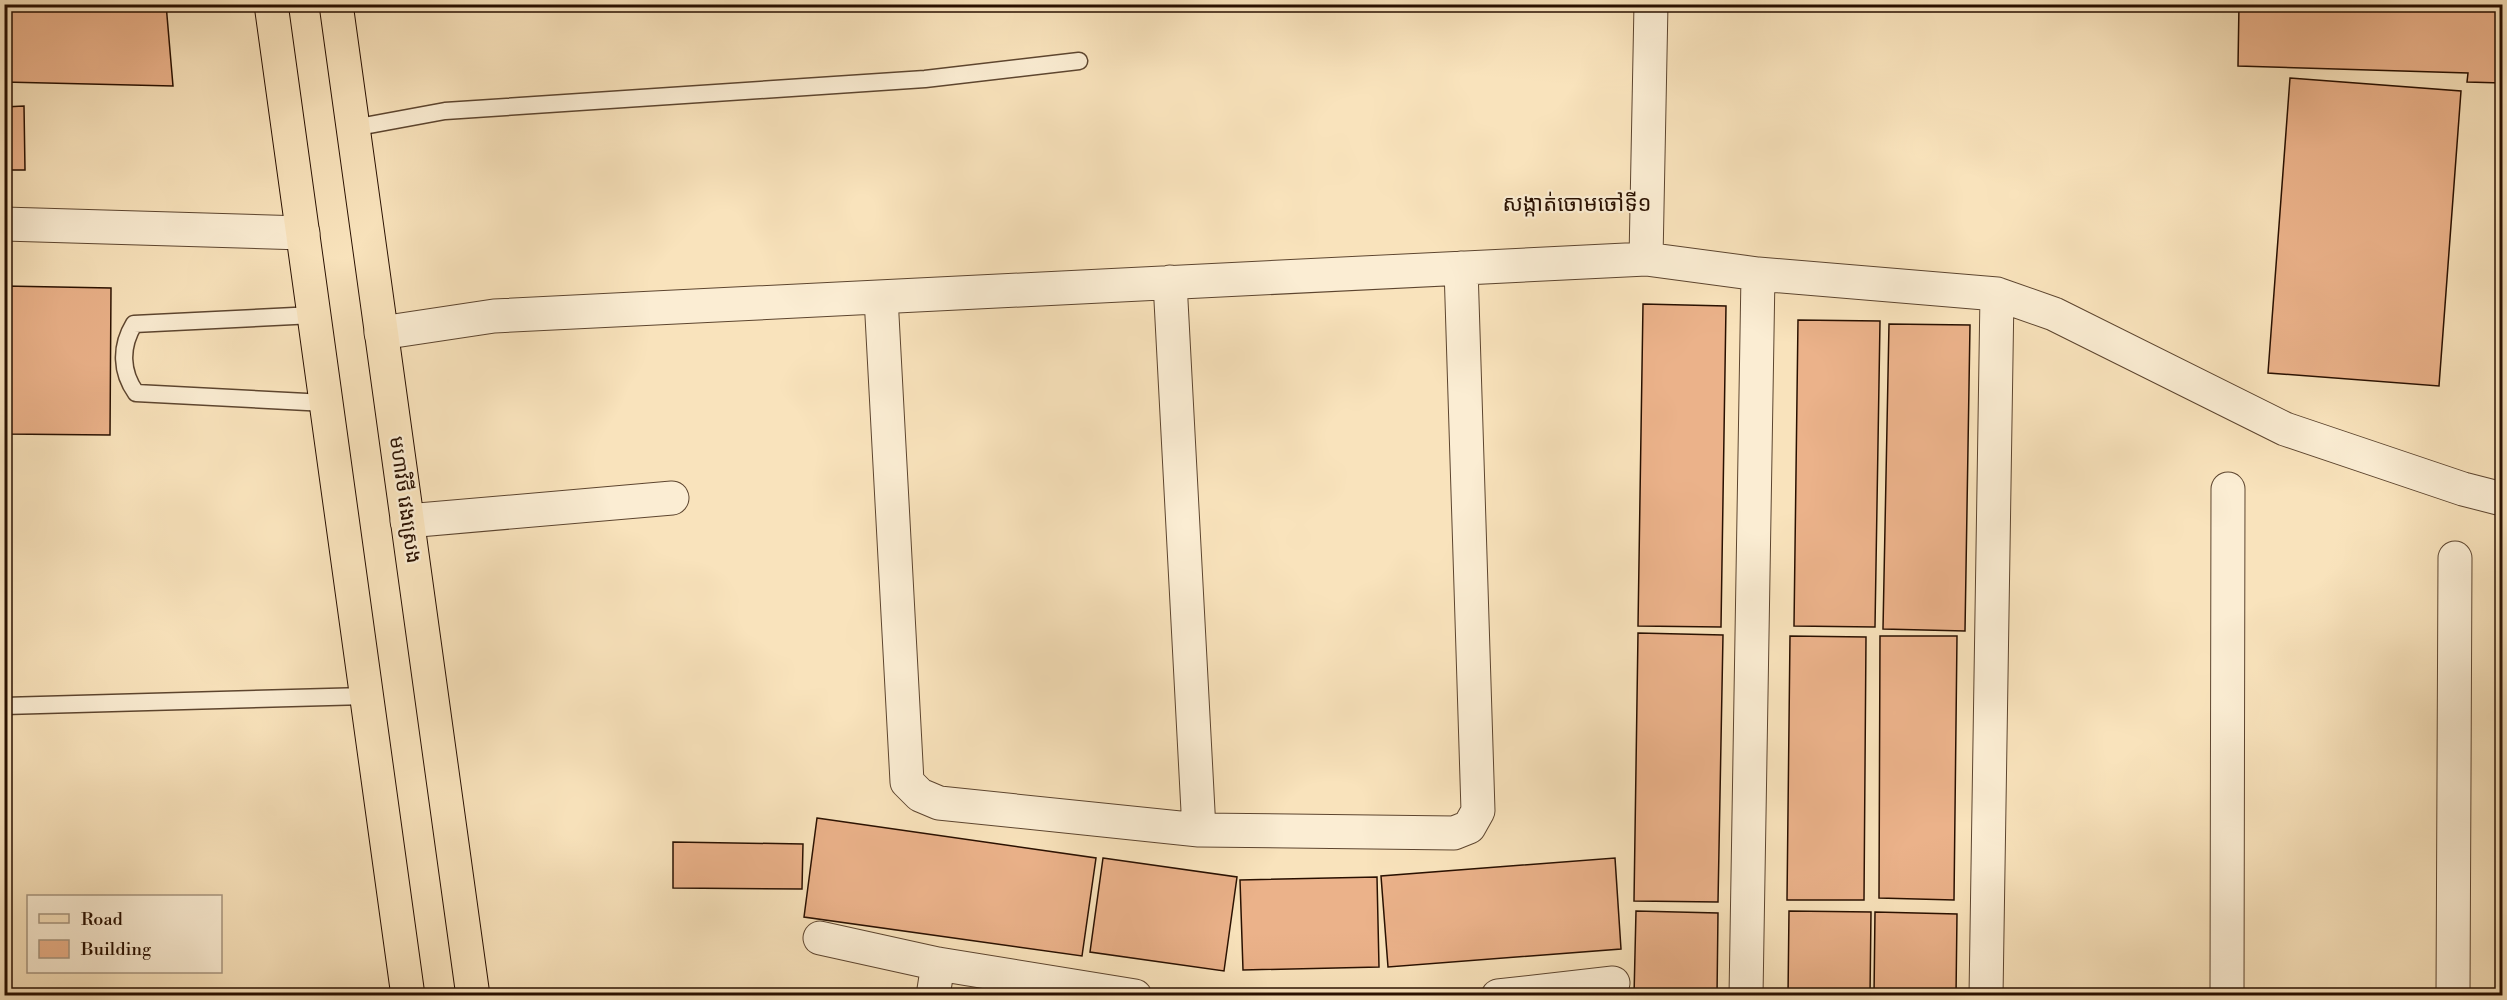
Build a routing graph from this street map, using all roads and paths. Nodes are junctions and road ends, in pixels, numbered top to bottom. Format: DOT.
graph roads {
  1 [pos="271,4"];
  2 [pos="336,4"];
  3 [pos="1651,4"];
  4 [pos="1079,61"];
  5 [pos="353,128"];
  6 [pos="4,224"];
  7 [pos="303,233"];
  8 [pos="1646,259"];
  9 [pos="1461,268"];
  10 [pos="1758,274"];
  11 [pos="1170,282"];
  12 [pos="1997,294"];
  13 [pos="881,297"];
  14 [pos="314,315"];
  15 [pos="381,333"];
  16 [pos="326,403"];
  17 [pos="2228,489"];
  18 [pos="672,498"];
  19 [pos="2502,499"];
  20 [pos="407,521"];
  21 [pos="2455,558"];
  22 [pos="366,696"];
  23 [pos="4,706"];
  24 [pos="1198,830"];
  25 [pos="820,938"];
  26 [pos="938,964"];
  27 [pos="1613,983"];
  28 [pos="408,996"];
  29 [pos="473,996"];
  30 [pos="933,996"];
  31 [pos="1135,996"];
  32 [pos="1498,996"];
  33 [pos="1746,996"];
  34 [pos="1986,996"];
  35 [pos="2227,996"];
  36 [pos="2453,996"];
  1 -- 7 [label="main road"];
  2 -- 5 [label="main road, មហាវិថី វេងស្រេង"];
  3 -- 8 [label="street"];
  4 -- 5 [label="lane"];
  5 -- 15 [label="main road, មហាវិថី វេងស្រេង"];
  6 -- 7 [label="street"];
  7 -- 14 [label="main road"];
  8 -- 9 [label="street"];
  8 -- 10 [label="street"];
  9 -- 11 [label="street"];
  9 -- 24 [label="street"];
  10 -- 12 [label="street"];
  10 -- 33 [label="street"];
  11 -- 13 [label="street"];
  11 -- 24 [label="street"];
  12 -- 19 [label="street"];
  12 -- 34 [label="street"];
  13 -- 15 [label="street"];
  13 -- 24 [label="street"];
  14 -- 16 [label="main road"];
  14 -- 16 [label="lane"];
  15 -- 20 [label="main road, មហាវិថី វេងស្រេង"];
  16 -- 22 [label="main road"];
  17 -- 35 [label="street"];
  18 -- 20 [label="street"];
  20 -- 29 [label="main road, មហាវិថី វេងស្រេង"];
  21 -- 36 [label="street"];
  22 -- 23 [label="lane"];
  22 -- 28 [label="main road"];
  25 -- 26 [label="street"];
  26 -- 30 [label="street"];
  26 -- 31 [label="street"];
  27 -- 32 [label="street"];
}
